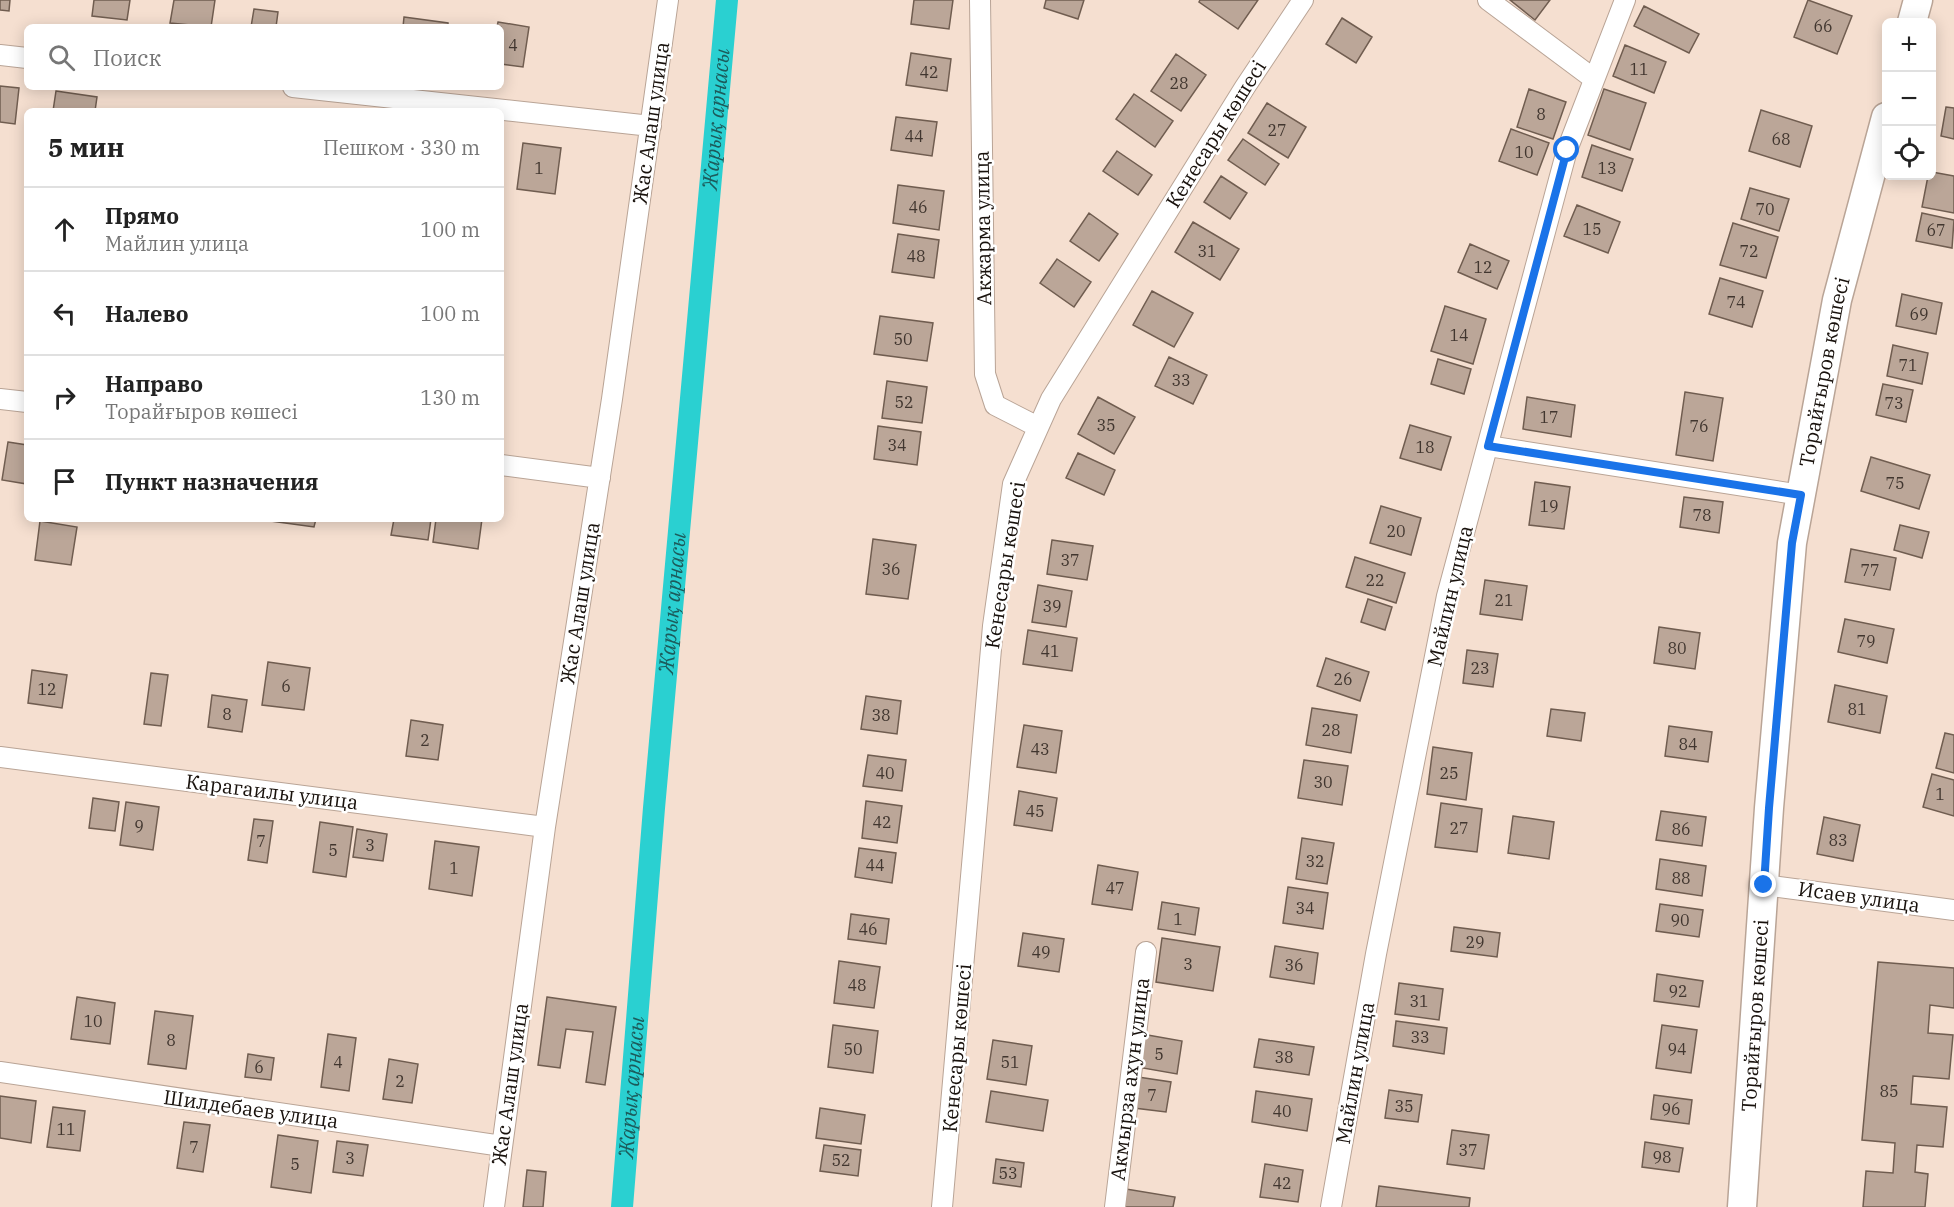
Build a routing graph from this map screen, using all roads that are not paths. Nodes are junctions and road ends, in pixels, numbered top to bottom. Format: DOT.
graph roads {
  1 [pos="668,0"];
  2 [pos="980,0"];
  3 [pos="1304,0"];
  4 [pos="1488,0"];
  5 [pos="1624,0"];
  6 [pos="1918,0"];
  7 [pos="1913,18"];
  8 [pos="0,55"];
  9 [pos="24,58"];
  10 [pos="1594,79"];
  11 [pos="321,90"];
  12 [pos="486,108"];
  13 [pos="504,110"];
  14 [pos="651,126"];
  15 [pos="1884,126"];
  16 [pos="0,399"];
  17 [pos="24,402"];
  18 [pos="1038,427"];
  19 [pos="1488,446"];
  20 [pos="504,465"];
  21 [pos="600,478"];
  22 [pos="1801,495"];
  23 [pos="0,757"];
  24 [pos="545,827"];
  25 [pos="1764,885"];
  26 [pos="1954,910"];
  27 [pos="1146,952"];
  28 [pos="0,1072"];
  29 [pos="502,1146"];
  30 [pos="494,1207"];
  31 [pos="942,1207"];
  32 [pos="1115,1207"];
  33 [pos="1331,1207"];
  34 [pos="1742,1207"];
  1 -- 14 [label="street, Жас Алаш улица"];
  2 -- 18 [label="street, Акжарма улица"];
  3 -- 18 [label="street, Кенесары көшесі"];
  4 -- 10 [label="street"];
  5 -- 10 [label="street, Майлин улица"];
  6 -- 7 [label="street"];
  8 -- 9 [label="street"];
  10 -- 19 [label="street, Майлин улица"];
  11 -- 12 [label="street"];
  13 -- 14 [label="street"];
  14 -- 21 [label="street, Жас Алаш улица"];
  15 -- 22 [label="street, Торайғыров көшесі"];
  16 -- 17 [label="street"];
  18 -- 31 [label="street, Кенесары көшесі"];
  19 -- 22 [label="street"];
  19 -- 33 [label="street, Майлин улица"];
  20 -- 21 [label="street"];
  21 -- 24 [label="street, Жас Алаш улица"];
  22 -- 25 [label="street, Торайғыров көшесі"];
  23 -- 24 [label="street, Карагаилы улица"];
  24 -- 29 [label="street, Жас Алаш улица"];
  25 -- 26 [label="street, Исаев улица"];
  25 -- 34 [label="street, Торайғыров көшесі"];
  27 -- 32 [label="street, Акмырза ахун улица"];
  28 -- 29 [label="street, Шилдебаев улица"];
  29 -- 30 [label="street, Жас Алаш улица"];
}
